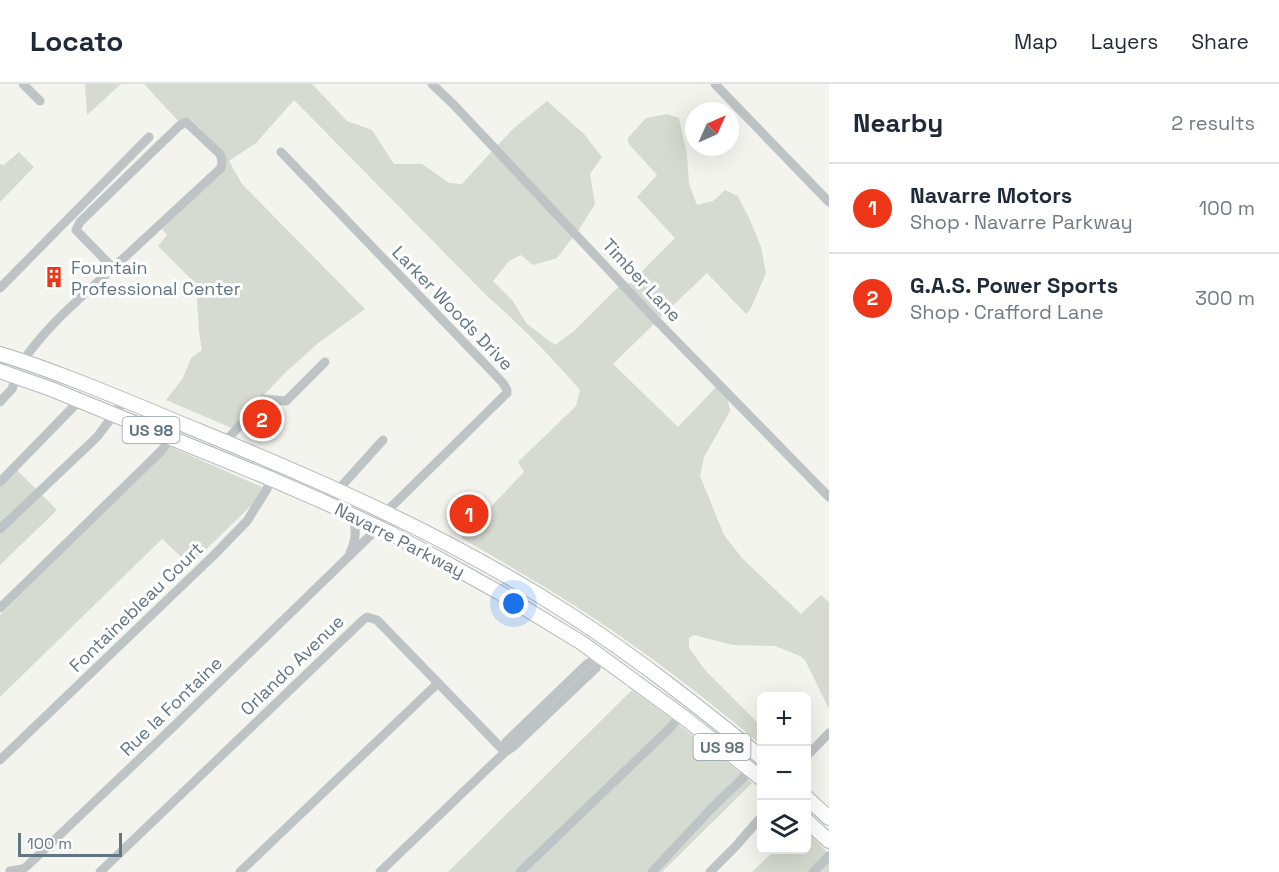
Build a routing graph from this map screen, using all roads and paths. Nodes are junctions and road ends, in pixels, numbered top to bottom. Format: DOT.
graph roads {
  1 [pos="23,84"];
  2 [pos="432,84"];
  3 [pos="716,84"];
  4 [pos="40,101"];
  5 [pos="149,137"];
  6 [pos="281,152"];
  7 [pos="829,202"];
  8 [pos="113,268"];
  9 [pos="0,288"];
  10 [pos="0,354"];
  11 [pos="23,361"];
  12 [pos="325,362"];
  13 [pos="0,372"];
  14 [pos="16,376"];
  15 [pos="125,400"];
  16 [pos="79,401"];
  17 [pos="0,402"];
  18 [pos="114,415"];
  19 [pos="171,438"];
  20 [pos="383,440"];
  21 [pos="225,442"];
  22 [pos="274,462"];
  23 [pos="269,478"];
  24 [pos="0,482"];
  25 [pos="338,490"];
  26 [pos="829,497"];
  27 [pos="386,512"];
  28 [pos="352,515"];
  29 [pos="378,528"];
  30 [pos="0,529"];
  31 [pos="349,556"];
  32 [pos="0,608"];
  33 [pos="567,612"];
  34 [pos="600,656"];
  35 [pos="438,683"];
  36 [pos="681,715"];
  37 [pos="829,733"];
  38 [pos="738,739"];
  39 [pos="505,752"];
  40 [pos="811,753"];
  41 [pos="757,754"];
  42 [pos="0,760"];
  43 [pos="756,775"];
  44 [pos="810,800"];
  45 [pos="829,818"];
  46 [pos="757,822"];
  47 [pos="811,824"];
  48 [pos="829,841"];
  49 [pos="829,856"];
  50 [pos="10,870"];
  51 [pos="100,872"];
  52 [pos="240,872"];
  53 [pos="380,872"];
  54 [pos="520,872"];
  55 [pos="652,872"];
  56 [pos="710,872"];
  57 [pos="813,872"];
  1 -- 4 [label="street"];
  2 -- 26 [label="street, Timber Lane"];
  3 -- 7 [label="street"];
  5 -- 9 [label="street"];
  6 -- 27 [label="street, Larker Woods Drive"];
  8 -- 8 [label="street"];
  8 -- 11 [label="street"];
  10 -- 11 [label="highway, Navarre Parkway / US 98"];
  11 -- 15 [label="highway, Navarre Parkway / US 98"];
  12 -- 21 [label="street"];
  13 -- 14 [label="highway, Navarre Parkway / US 98"];
  14 -- 16 [label="highway, Navarre Parkway / US 98"];
  14 -- 17 [label="street"];
  15 -- 18 [label="street"];
  15 -- 21 [label="highway, Navarre Parkway / US 98"];
  16 -- 18 [label="highway, Navarre Parkway / US 98"];
  16 -- 24 [label="street"];
  18 -- 19 [label="highway, Navarre Parkway / US 98"];
  18 -- 30 [label="street"];
  19 -- 23 [label="highway, Navarre Parkway / US 98"];
  19 -- 32 [label="street"];
  20 -- 25 [label="street"];
  21 -- 22 [label="highway, Navarre Parkway / US 98"];
  22 -- 23 [label="street, Fontainebleau Court"];
  22 -- 25 [label="highway, Navarre Parkway / US 98"];
  23 -- 28 [label="highway, Navarre Parkway / US 98"];
  23 -- 42 [label="street, Fontainebleau Court"];
  25 -- 27 [label="highway, Navarre Parkway / US 98"];
  27 -- 29 [label="street, Rue la Fontaine"];
  27 -- 33 [label="highway, Navarre Parkway / US 98"];
  28 -- 29 [label="highway, Navarre Parkway / US 98"];
  28 -- 31 [label="street"];
  29 -- 31 [label="street, Rue la Fontaine"];
  29 -- 34 [label="highway, Navarre Parkway / US 98"];
  31 -- 50 [label="street, Rue la Fontaine"];
  33 -- 34 [label="highway"];
  33 -- 38 [label="highway, Navarre Parkway / US 98"];
  34 -- 36 [label="highway, Navarre Parkway / US 98"];
  34 -- 38 [label="highway"];
  34 -- 39 [label="street"];
  35 -- 39 [label="street, Orlando Avenue"];
  35 -- 51 [label="street, Orlando Avenue"];
  35 -- 52 [label="street"];
  36 -- 43 [label="highway, Navarre Parkway / US 98"];
  36 -- 54 [label="street"];
  37 -- 40 [label="street"];
  38 -- 41 [label="highway, Navarre Parkway / US 98"];
  39 -- 53 [label="street"];
  43 -- 55 [label="street"];
  44 -- 45 [label="highway"];
  46 -- 56 [label="street"];
  47 -- 48 [label="highway"];
  49 -- 57 [label="street"];
}
